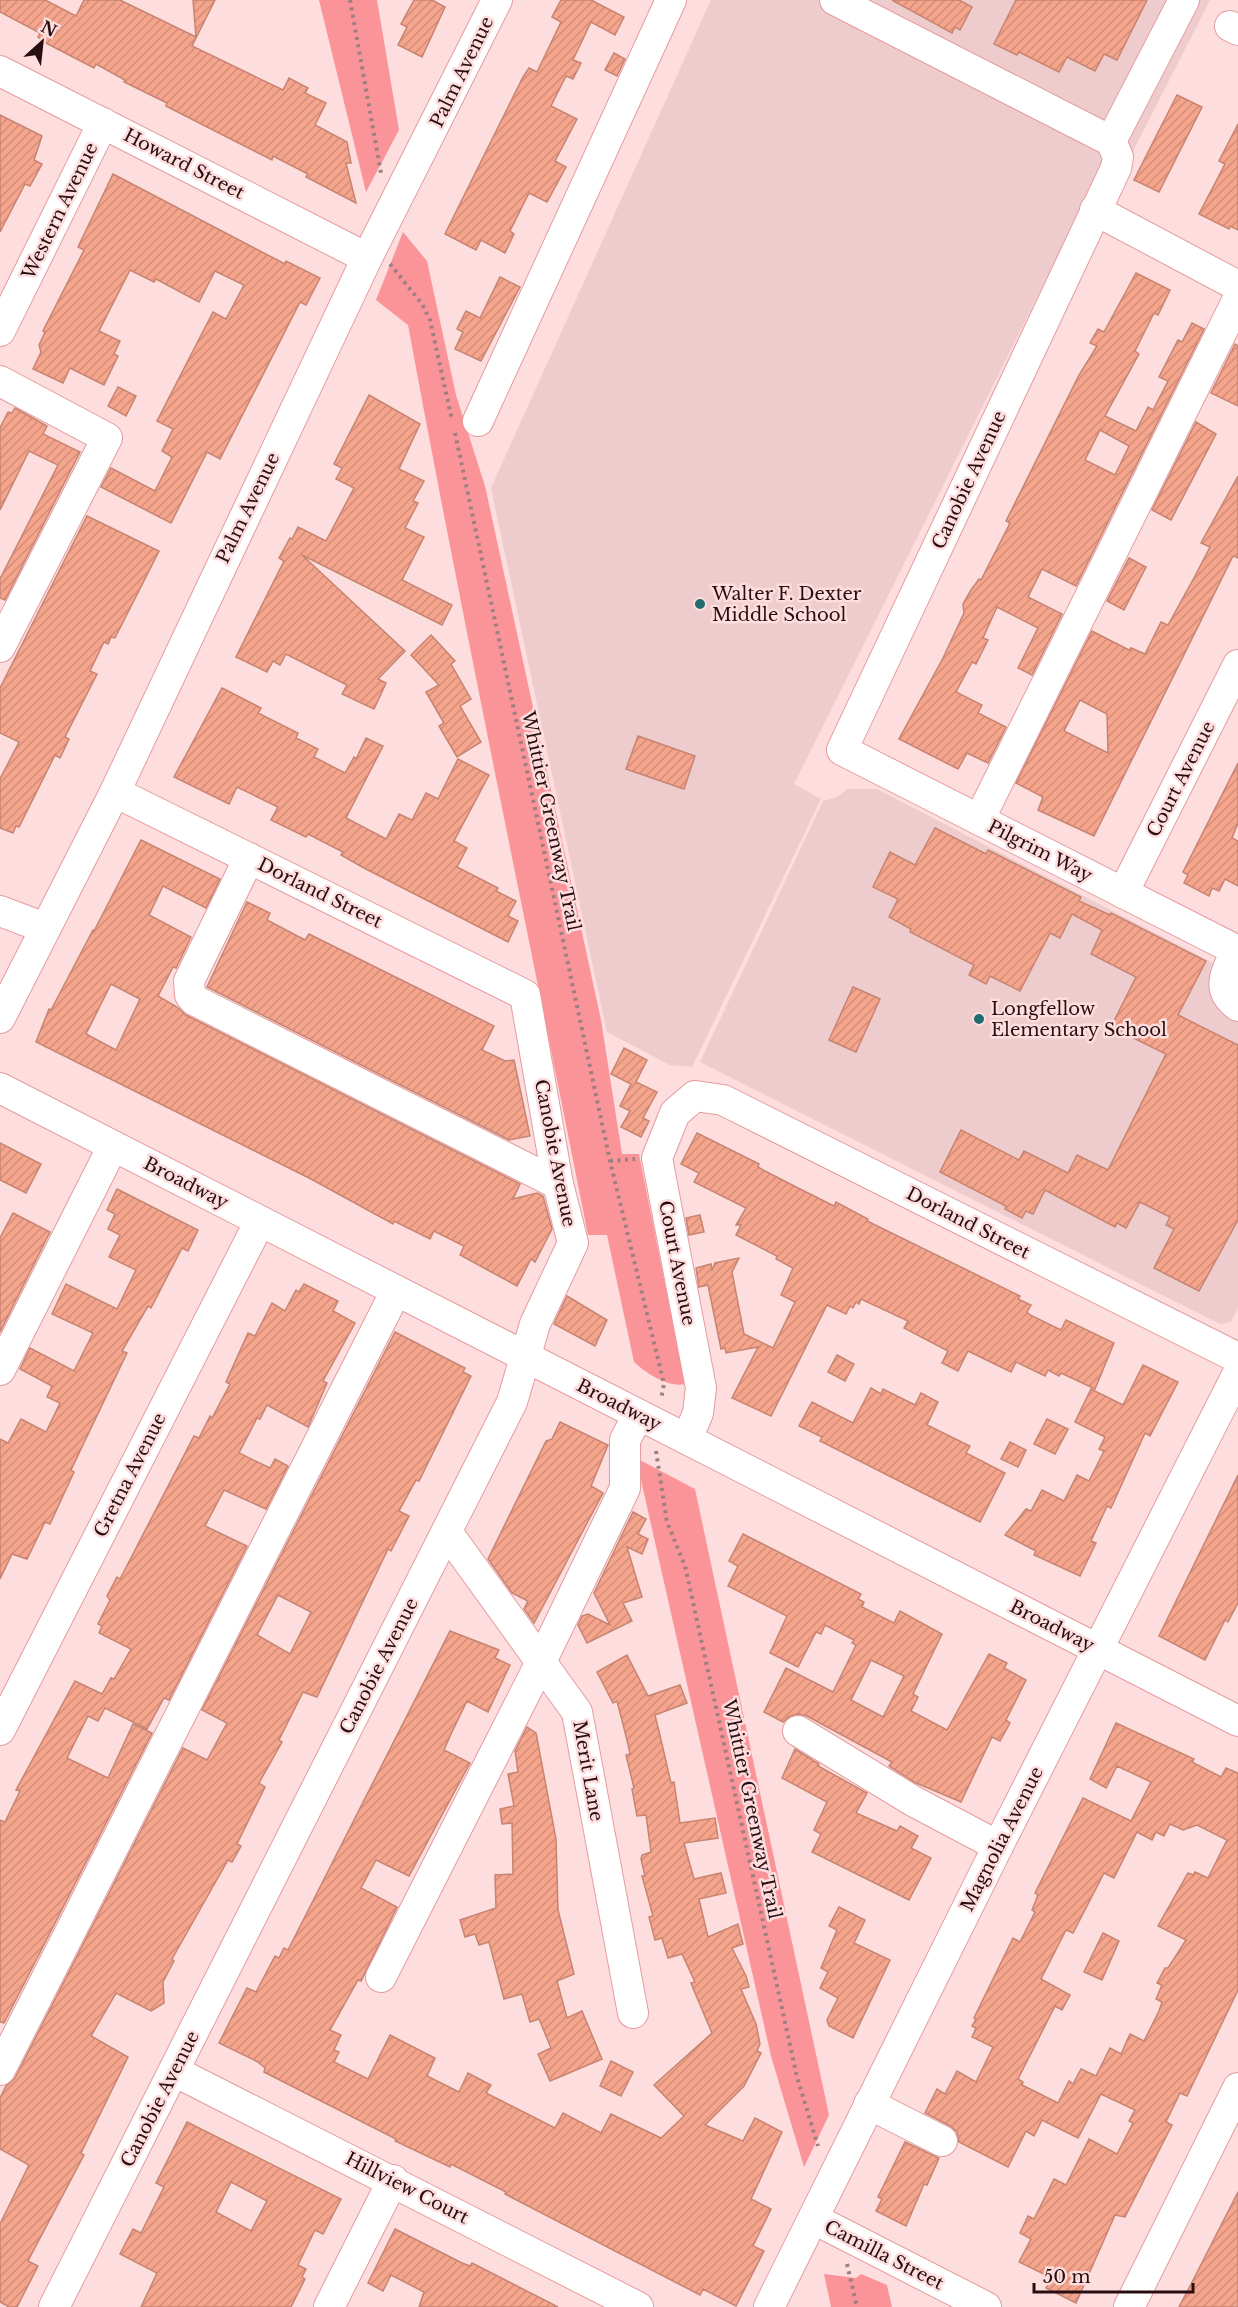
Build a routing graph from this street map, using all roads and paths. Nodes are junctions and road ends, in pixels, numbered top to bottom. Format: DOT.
graph roads {
  1 [pos="350,0"];
  2 [pos="497,0"];
  3 [pos="835,0"];
  4 [pos="1184,0"];
  5 [pos="669,1"];
  6 [pos="0,71"];
  7 [pos="103,123"];
  8 [pos="1111,141"];
  9 [pos="382,177"];
  10 [pos="1095,210"];
  11 [pos="376,259"];
  12 [pos="1238,286"];
  13 [pos="1238,299"];
  14 [pos="0,331"];
  15 [pos="0,381"];
  16 [pos="478,421"];
  17 [pos="0,647"];
  18 [pos="1238,664"];
  19 [pos="842,750"];
  20 [pos="115,792"];
  21 [pos="979,820"];
  22 [pos="249,858"];
  23 [pos="1123,893"];
  24 [pos="0,911"];
  25 [pos="45,928"];
  26 [pos="1237,950"];
  27 [pos="525,995"];
  28 [pos="1238,1006"];
  29 [pos="0,1018"];
  30 [pos="0,1088"];
  31 [pos="695,1095"];
  32 [pos="113,1146"];
  33 [pos="558,1184"];
  34 [pos="260,1221"];
  35 [pos="396,1291"];
  36 [pos="526,1357"];
  37 [pos="1238,1359"];
  38 [pos="0,1370"];
  39 [pos="1238,1373"];
  40 [pos="649,1408"];
  41 [pos="687,1439"];
  42 [pos="656,1445"];
  43 [pos="447,1532"];
  44 [pos="1098,1650"];
  45 [pos="540,1664"];
  46 [pos="1238,1721"];
  47 [pos="0,1730"];
  48 [pos="798,1731"];
  49 [pos="998,1846"];
  50 [pos="381,1977"];
  51 [pos="633,2013"];
  52 [pos="0,2070"];
  53 [pos="174,2071"];
  54 [pos="1238,2088"];
  55 [pos="869,2104"];
  56 [pos="942,2141"];
  57 [pos="817,2150"];
  58 [pos="393,2180"];
  59 [pos="814,2219"];
  60 [pos="846,2257"];
  61 [pos="54,2307"];
  62 [pos="329,2307"];
  63 [pos="638,2307"];
  64 [pos="770,2307"];
  65 [pos="857,2307"];
  66 [pos="986,2307"];
  67 [pos="1128,2307"];
  1 -- 9 [label="path"];
  2 -- 11 [label="street, Palm Avenue"];
  3 -- 8 [label="street"];
  4 -- 8 [label="street"];
  5 -- 16 [label="street"];
  6 -- 7 [label="street, Howard Street"];
  7 -- 11 [label="street, Howard Street"];
  7 -- 14 [label="street, Western Avenue"];
  8 -- 10 [label="street, Canobie Avenue"];
  10 -- 12 [label="street"];
  10 -- 19 [label="street, Canobie Avenue"];
  11 -- 20 [label="street, Palm Avenue"];
  11 -- 40 [label="path, Whittier Greenway Trail"];
  13 -- 21 [label="street"];
  15 -- 17 [label="street"];
  18 -- 23 [label="street, Court Avenue"];
  19 -- 21 [label="street, Pilgrim Way"];
  20 -- 22 [label="street, Dorland Street"];
  20 -- 25 [label="street, Palm Avenue"];
  21 -- 23 [label="street, Pilgrim Way"];
  22 -- 27 [label="street, Dorland Street"];
  22 -- 33 [label="street"];
  23 -- 26 [label="street, Pilgrim Way"];
  24 -- 25 [label="street"];
  25 -- 29 [label="street, Palm Avenue"];
  26 -- 28 [label="street"];
  27 -- 33 [label="street, Canobie Avenue"];
  30 -- 32 [label="street, Broadway"];
  31 -- 37 [label="street, Dorland Street"];
  31 -- 41 [label="street, Court Avenue"];
  32 -- 34 [label="street, Broadway"];
  32 -- 38 [label="street"];
  33 -- 36 [label="street, Canobie Avenue"];
  34 -- 35 [label="street, Broadway"];
  34 -- 47 [label="street, Gretna Avenue"];
  35 -- 36 [label="street, Broadway"];
  35 -- 52 [label="street"];
  36 -- 40 [label="street, Broadway"];
  36 -- 43 [label="street, Canobie Avenue"];
  39 -- 44 [label="street, Magnolia Avenue"];
  40 -- 41 [label="street, Broadway"];
  40 -- 45 [label="street"];
  41 -- 44 [label="street, Broadway"];
  42 -- 57 [label="path, Whittier Greenway Trail"];
  43 -- 45 [label="street, Merit Lane"];
  43 -- 53 [label="street, Canobie Avenue"];
  44 -- 46 [label="street, Broadway"];
  44 -- 49 [label="street, Magnolia Avenue"];
  45 -- 50 [label="street"];
  45 -- 51 [label="street, Merit Lane"];
  48 -- 49 [label="street"];
  49 -- 55 [label="street, Magnolia Avenue"];
  53 -- 58 [label="street, Hillview Court"];
  53 -- 61 [label="street, Canobie Avenue"];
  54 -- 67 [label="street"];
  55 -- 56 [label="street"];
  55 -- 59 [label="street, Magnolia Avenue"];
  58 -- 62 [label="street"];
  58 -- 63 [label="street, Hillview Court"];
  59 -- 64 [label="street, Magnolia Avenue"];
  59 -- 66 [label="street, Camilla Street"];
  60 -- 65 [label="path"];
}
